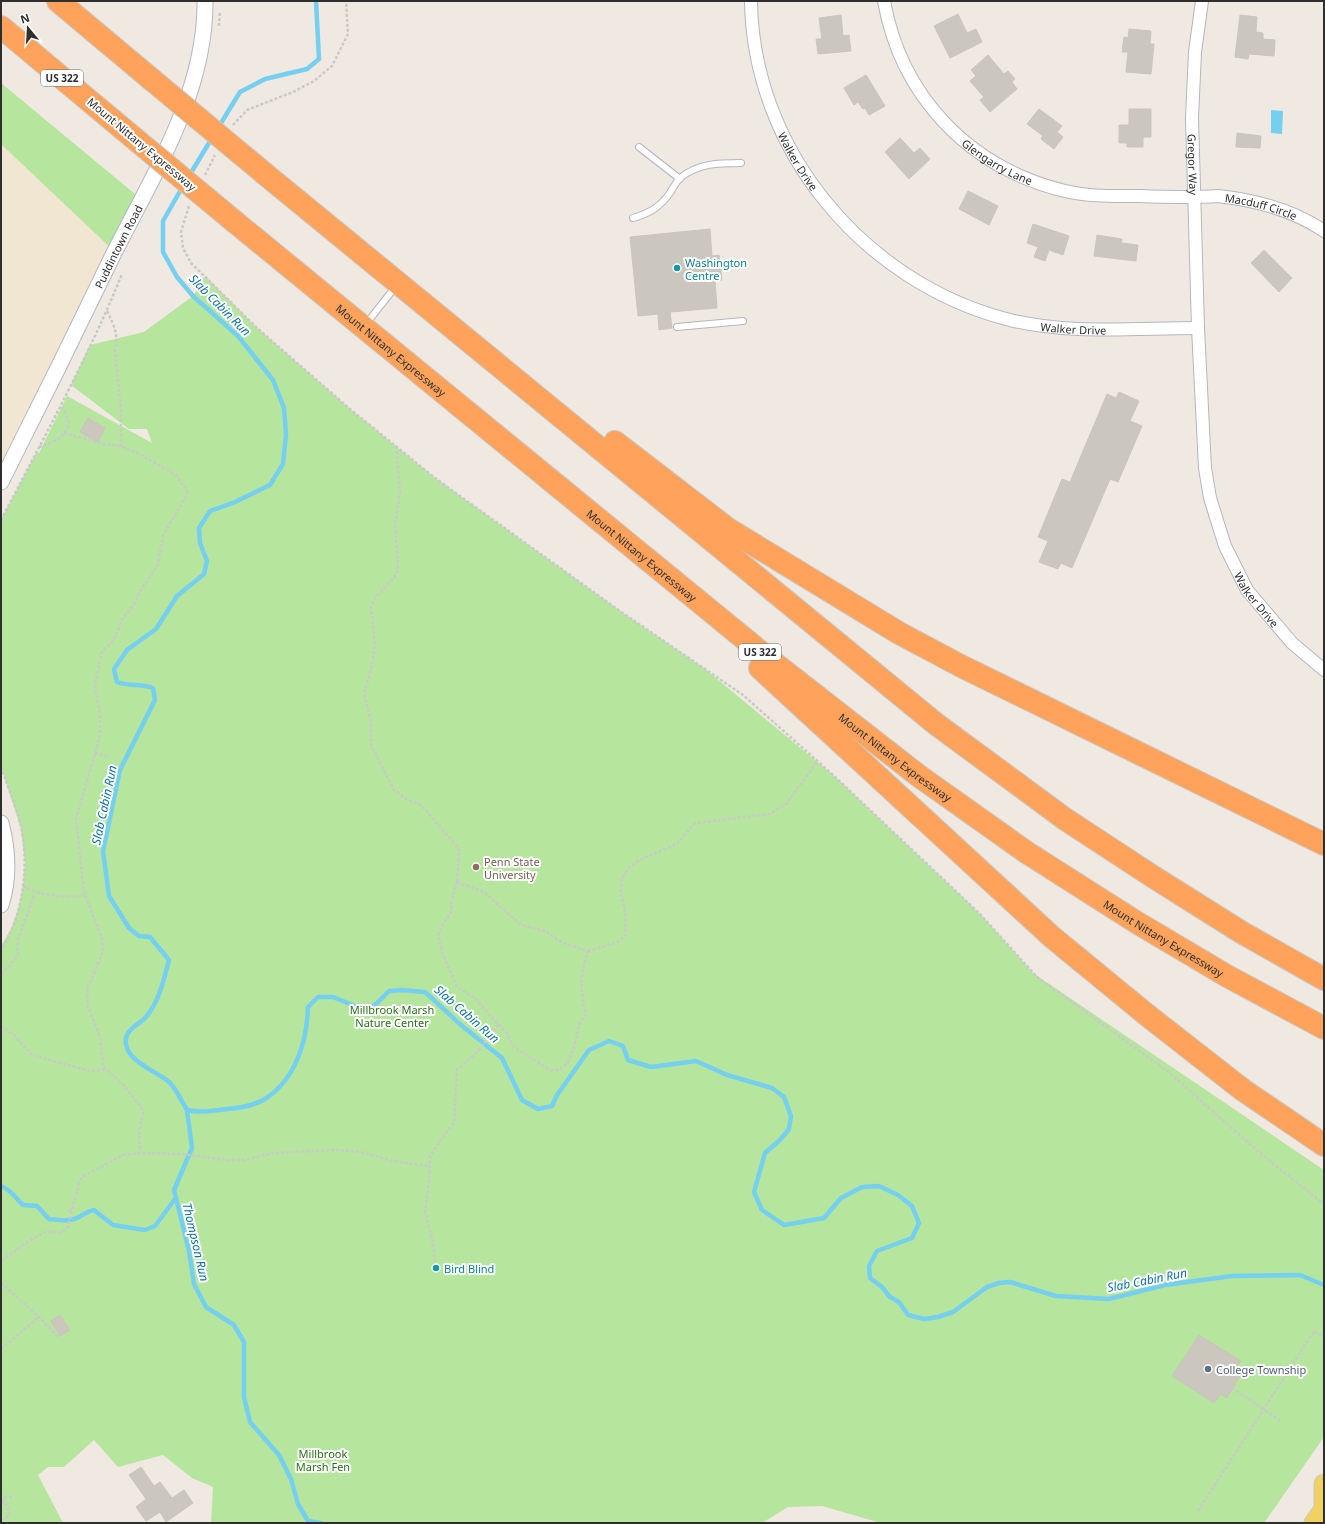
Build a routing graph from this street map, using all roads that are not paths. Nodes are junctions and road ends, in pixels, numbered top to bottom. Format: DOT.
graph roads {
  1 [pos="58,1"];
  2 [pos="205,1"];
  3 [pos="750,1"];
  4 [pos="884,1"];
  5 [pos="1202,1"];
  6 [pos="1,27"];
  7 [pos="639,147"];
  8 [pos="741,163"];
  9 [pos="680,178"];
  10 [pos="1195,197"];
  11 [pos="311,211"];
  12 [pos="633,218"];
  13 [pos="1324,231"];
  14 [pos="399,283"];
  15 [pos="743,321"];
  16 [pos="364,326"];
  17 [pos="676,327"];
  18 [pos="1198,328"];
  19 [pos="492,432"];
  20 [pos="1,482"];
  21 [pos="1324,670"];
  22 [pos="1,822"];
  23 [pos="1324,844"];
  24 [pos="1,905"];
  25 [pos="1324,979"];
  26 [pos="1324,1028"];
  27 [pos="1324,1145"];
  28 [pos="1324,1484"];
  29 [pos="1324,1509"];
  30 [pos="1314,1523"];
  1 -- 11 [label="highway, bridge"];
  2 -- 20 [label="street, Puddintown Road"];
  3 -- 18 [label="street, Walker Drive"];
  4 -- 10 [label="street, Glengarry Lane"];
  5 -- 10 [label="street, Gregor Way"];
  6 -- 16 [label="highway, Mount Nittany Expressway / US 322, bridge"];
  7 -- 9 [label="lane"];
  8 -- 9 [label="lane"];
  9 -- 12 [label="lane"];
  10 -- 13 [label="street, Macduff Circle"];
  10 -- 18 [label="street, Gregor Way"];
  11 -- 14 [label="highway"];
  11 -- 23 [label="highway"];
  14 -- 16 [label="lane"];
  14 -- 25 [label="highway"];
  15 -- 17 [label="lane"];
  16 -- 19 [label="highway, Mount Nittany Expressway / US 322"];
  18 -- 21 [label="street, Walker Drive"];
  19 -- 26 [label="highway, Mount Nittany Expressway / US 322"];
  19 -- 27 [label="highway"];
  22 -- 24 [label="street"];
  28 -- 29 [label="main road"];
  29 -- 30 [label="main road"];
}
